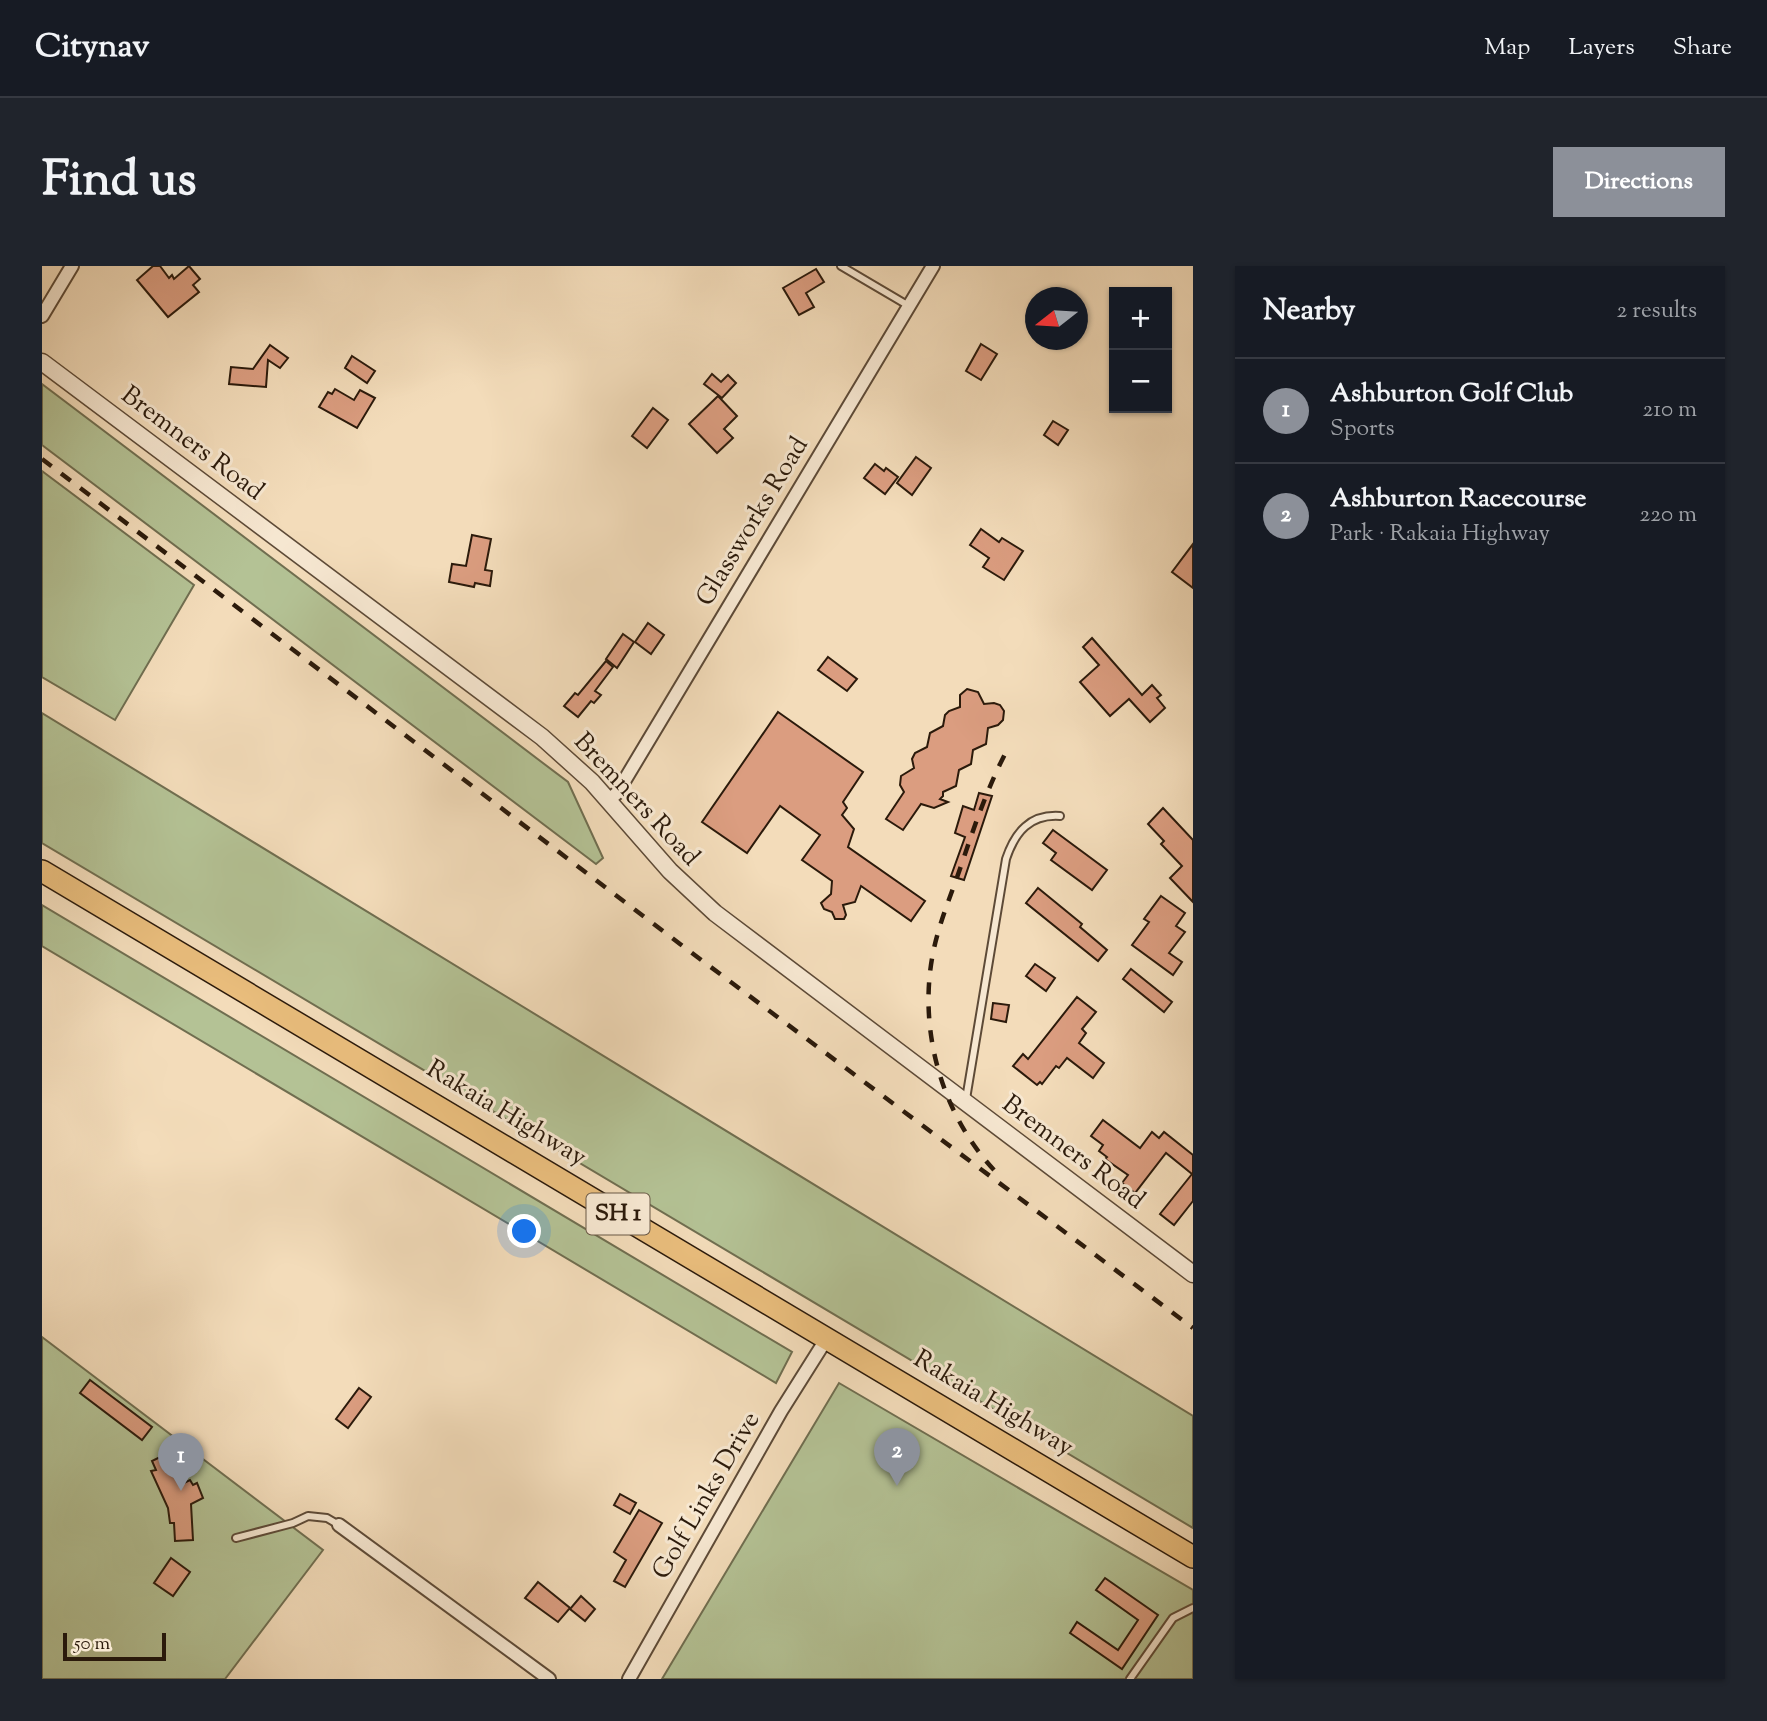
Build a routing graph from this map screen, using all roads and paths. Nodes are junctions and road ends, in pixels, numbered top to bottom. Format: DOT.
graph roads {
  1 [pos="72,266"];
  2 [pos="841,266"];
  3 [pos="933,266"];
  4 [pos="909,306"];
  5 [pos="42,316"];
  6 [pos="42,362"];
  7 [pos="609,800"];
  8 [pos="1060,816"];
  9 [pos="42,871"];
  10 [pos="965,1102"];
  11 [pos="1193,1274"];
  12 [pos="827,1338"];
  13 [pos="339,1525"];
  14 [pos="236,1538"];
  15 [pos="1193,1556"];
  16 [pos="1193,1608"];
  17 [pos="550,1679"];
  18 [pos="629,1679"];
  19 [pos="1130,1679"];
  1 -- 5 [label="street"];
  2 -- 4 [label="lane"];
  3 -- 4 [label="street, Glassworks Road"];
  4 -- 7 [label="street, Glassworks Road"];
  6 -- 7 [label="street, Bremners Road"];
  7 -- 10 [label="street, Bremners Road"];
  8 -- 10 [label="lane"];
  9 -- 12 [label="highway, Rakaia Highway / SH 1"];
  10 -- 11 [label="street, Bremners Road"];
  12 -- 15 [label="highway, Rakaia Highway / SH 1"];
  12 -- 18 [label="street, Golf Links Drive"];
  13 -- 14 [label="lane"];
  13 -- 17 [label="street"];
  16 -- 19 [label="lane"];
}
